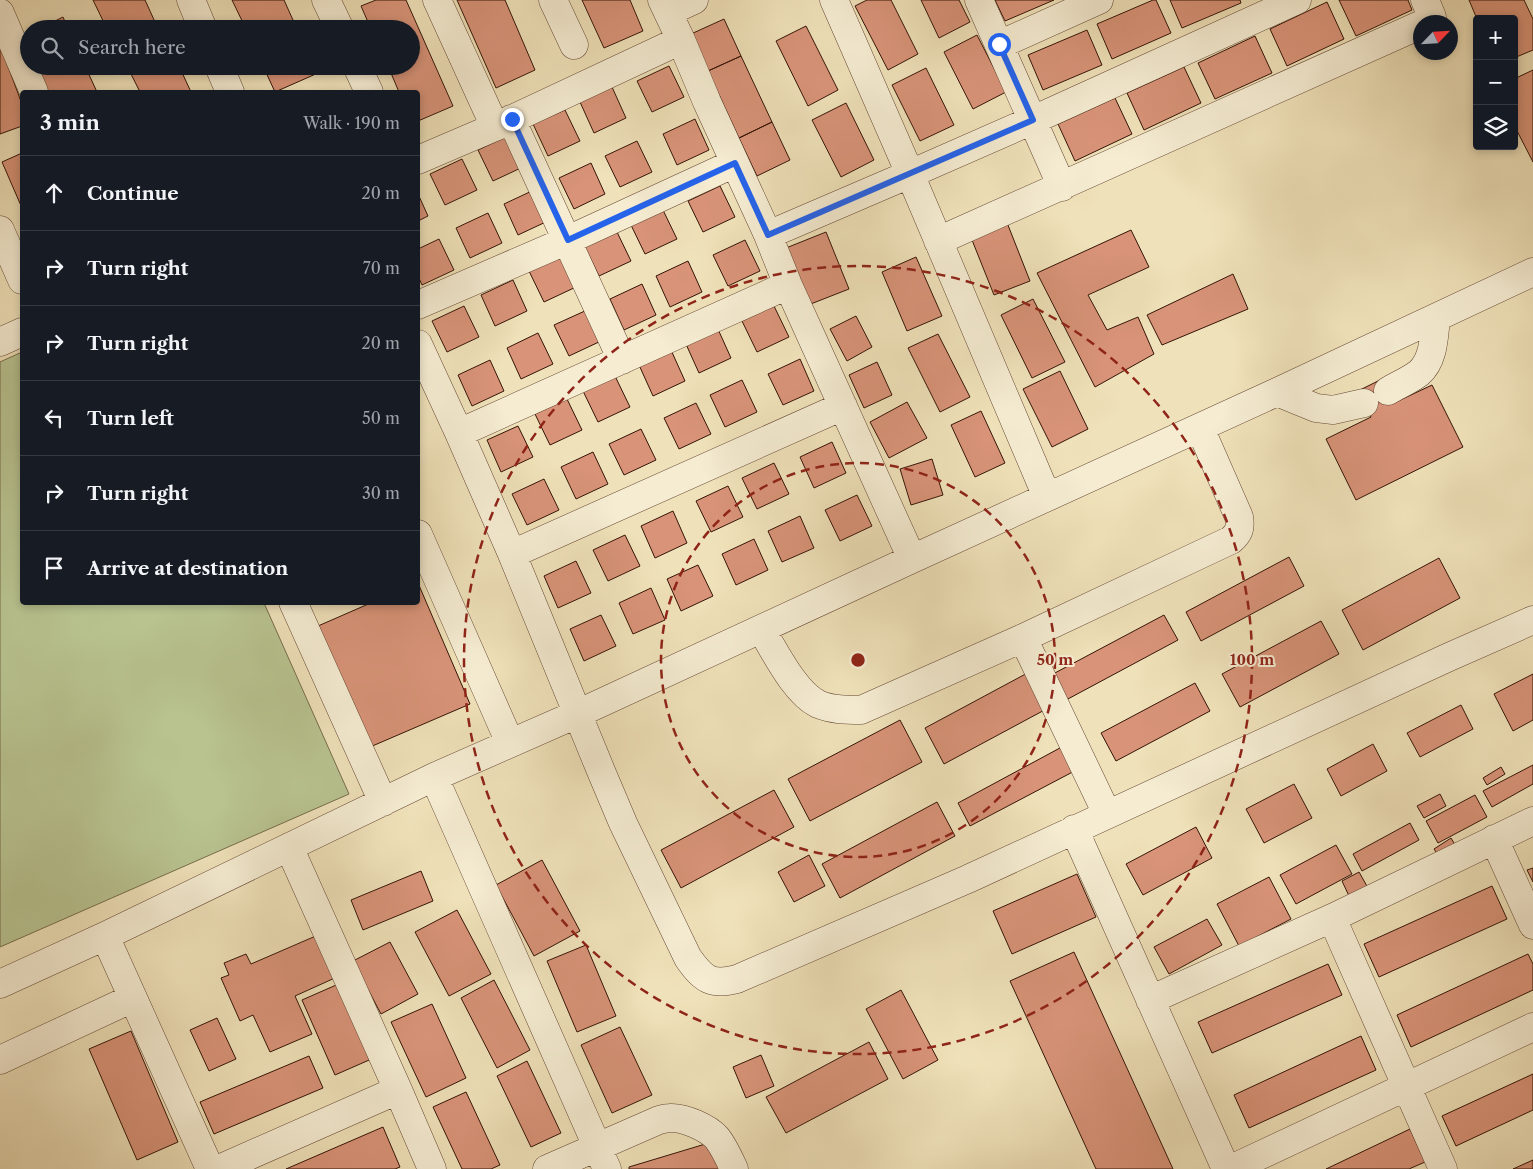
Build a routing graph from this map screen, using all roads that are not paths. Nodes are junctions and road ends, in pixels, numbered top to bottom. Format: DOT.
graph roads {
  1 [pos="191,0"];
  2 [pos="326,0"];
  3 [pos="437,0"];
  4 [pos="553,0"];
  5 [pos="694,0"];
  6 [pos="834,0"];
  7 [pos="979,0"];
  8 [pos="1099,0"];
  9 [pos="1297,0"];
  10 [pos="1425,0"];
  11 [pos="665,6"];
  12 [pos="0,13"];
  13 [pos="1431,15"];
  14 [pos="199,20"];
  15 [pos="336,20"];
  16 [pos="1413,28"];
  17 [pos="681,40"];
  18 [pos="999,44"];
  19 [pos="574,45"];
  20 [pos="20,59"];
  21 [pos="27,75"];
  22 [pos="223,75"];
  23 [pos="361,75"];
  24 [pos="33,90"];
  25 [pos="229,90"];
  26 [pos="368,90"];
  27 [pos="1033,120"];
  28 [pos="503,123"];
  29 [pos="420,159"];
  30 [pos="735,163"];
  31 [pos="910,174"];
  32 [pos="1062,187"];
  33 [pos="0,230"];
  34 [pos="768,235"];
  35 [pos="568,240"];
  36 [pos="938,241"];
  37 [pos="16,279"];
  38 [pos="1531,279"];
  39 [pos="788,286"];
  40 [pos="420,304"];
  41 [pos="1436,318"];
  42 [pos="20,333"];
  43 [pos="0,342"];
  44 [pos="420,348"];
  45 [pos="622,360"];
  46 [pos="1388,391"];
  47 [pos="1277,392"];
  48 [pos="1364,403"];
  49 [pos="843,406"];
  50 [pos="1200,428"];
  51 [pos="459,433"];
  52 [pos="1047,497"];
  53 [pos="420,539"];
  54 [pos="512,554"];
  55 [pos="912,559"];
  56 [pos="294,605"];
  57 [pos="1533,620"];
  58 [pos="762,629"];
  59 [pos="1023,638"];
  60 [pos="578,714"];
  61 [pos="510,743"];
  62 [pos="434,777"];
  63 [pos="383,802"];
  64 [pos="1107,814"];
  65 [pos="1533,821"];
  66 [pos="1074,829"];
  67 [pos="1494,839"];
  68 [pos="289,847"];
  69 [pos="1332,918"];
  70 [pos="1533,925"];
  71 [pos="105,936"];
  72 [pos="0,984"];
  73 [pos="133,998"];
  74 [pos="1150,1000"];
  75 [pos="1533,1027"];
  76 [pos="0,1060"];
  77 [pos="1406,1087"];
  78 [pos="398,1090"];
  79 [pos="602,1158"];
  80 [pos="210,1169"];
  81 [pos="219,1169"];
  82 [pos="432,1169"];
  83 [pos="547,1169"];
  84 [pos="734,1169"];
  85 [pos="1226,1169"];
  86 [pos="1232,1169"];
  87 [pos="1443,1169"];
  1 -- 14 [label="lane"];
  2 -- 15 [label="lane"];
  3 -- 28 [label="lane"];
  4 -- 19 [label="lane"];
  5 -- 11 [label="lane"];
  6 -- 31 [label="lane"];
  7 -- 18 [label="lane"];
  8 -- 18 [label="lane"];
  9 -- 27 [label="lane"];
  10 -- 13 [label="lane"];
  11 -- 17 [label="lane"];
  12 -- 20 [label="lane"];
  16 -- 32 [label="lane"];
  17 -- 28 [label="lane"];
  17 -- 30 [label="lane"];
  18 -- 27 [label="lane"];
  21 -- 24 [label="lane"];
  22 -- 25 [label="lane"];
  23 -- 26 [label="lane"];
  27 -- 31 [label="lane"];
  27 -- 32 [label="lane"];
  28 -- 29 [label="lane"];
  28 -- 35 [label="lane"];
  30 -- 34 [label="lane"];
  30 -- 35 [label="lane"];
  31 -- 34 [label="lane"];
  31 -- 36 [label="lane"];
  32 -- 36 [label="lane"];
  33 -- 37 [label="lane"];
  34 -- 39 [label="lane"];
  35 -- 40 [label="lane"];
  35 -- 45 [label="lane"];
  36 -- 52 [label="lane"];
  38 -- 41 [label="lane"];
  39 -- 45 [label="lane"];
  39 -- 49 [label="lane"];
  41 -- 46 [label="lane"];
  41 -- 47 [label="lane"];
  42 -- 43 [label="lane"];
  44 -- 51 [label="lane"];
  45 -- 51 [label="lane"];
  47 -- 48 [label="lane"];
  47 -- 50 [label="lane"];
  49 -- 54 [label="lane"];
  49 -- 55 [label="lane"];
  50 -- 52 [label="lane"];
  50 -- 59 [label="lane"];
  51 -- 54 [label="lane"];
  52 -- 55 [label="lane"];
  53 -- 61 [label="lane"];
  54 -- 60 [label="lane"];
  55 -- 58 [label="lane"];
  56 -- 63 [label="lane"];
  57 -- 64 [label="lane"];
  58 -- 59 [label="lane"];
  58 -- 60 [label="lane"];
  59 -- 64 [label="lane"];
  60 -- 61 [label="lane"];
  60 -- 66 [label="lane"];
  61 -- 62 [label="lane"];
  62 -- 63 [label="lane"];
  62 -- 79 [label="lane"];
  63 -- 68 [label="lane"];
  64 -- 66 [label="lane"];
  65 -- 67 [label="lane"];
  66 -- 74 [label="lane"];
  67 -- 69 [label="lane"];
  67 -- 70 [label="lane"];
  68 -- 71 [label="lane"];
  68 -- 78 [label="lane"];
  69 -- 74 [label="lane"];
  69 -- 77 [label="lane"];
  71 -- 72 [label="lane"];
  71 -- 73 [label="lane"];
  73 -- 76 [label="lane"];
  73 -- 80 [label="lane"];
  74 -- 85 [label="lane"];
  75 -- 77 [label="lane"];
  77 -- 86 [label="lane"];
  77 -- 87 [label="lane"];
  78 -- 81 [label="lane"];
  78 -- 82 [label="lane"];
  79 -- 83 [label="lane"];
  79 -- 84 [label="lane"];
}
